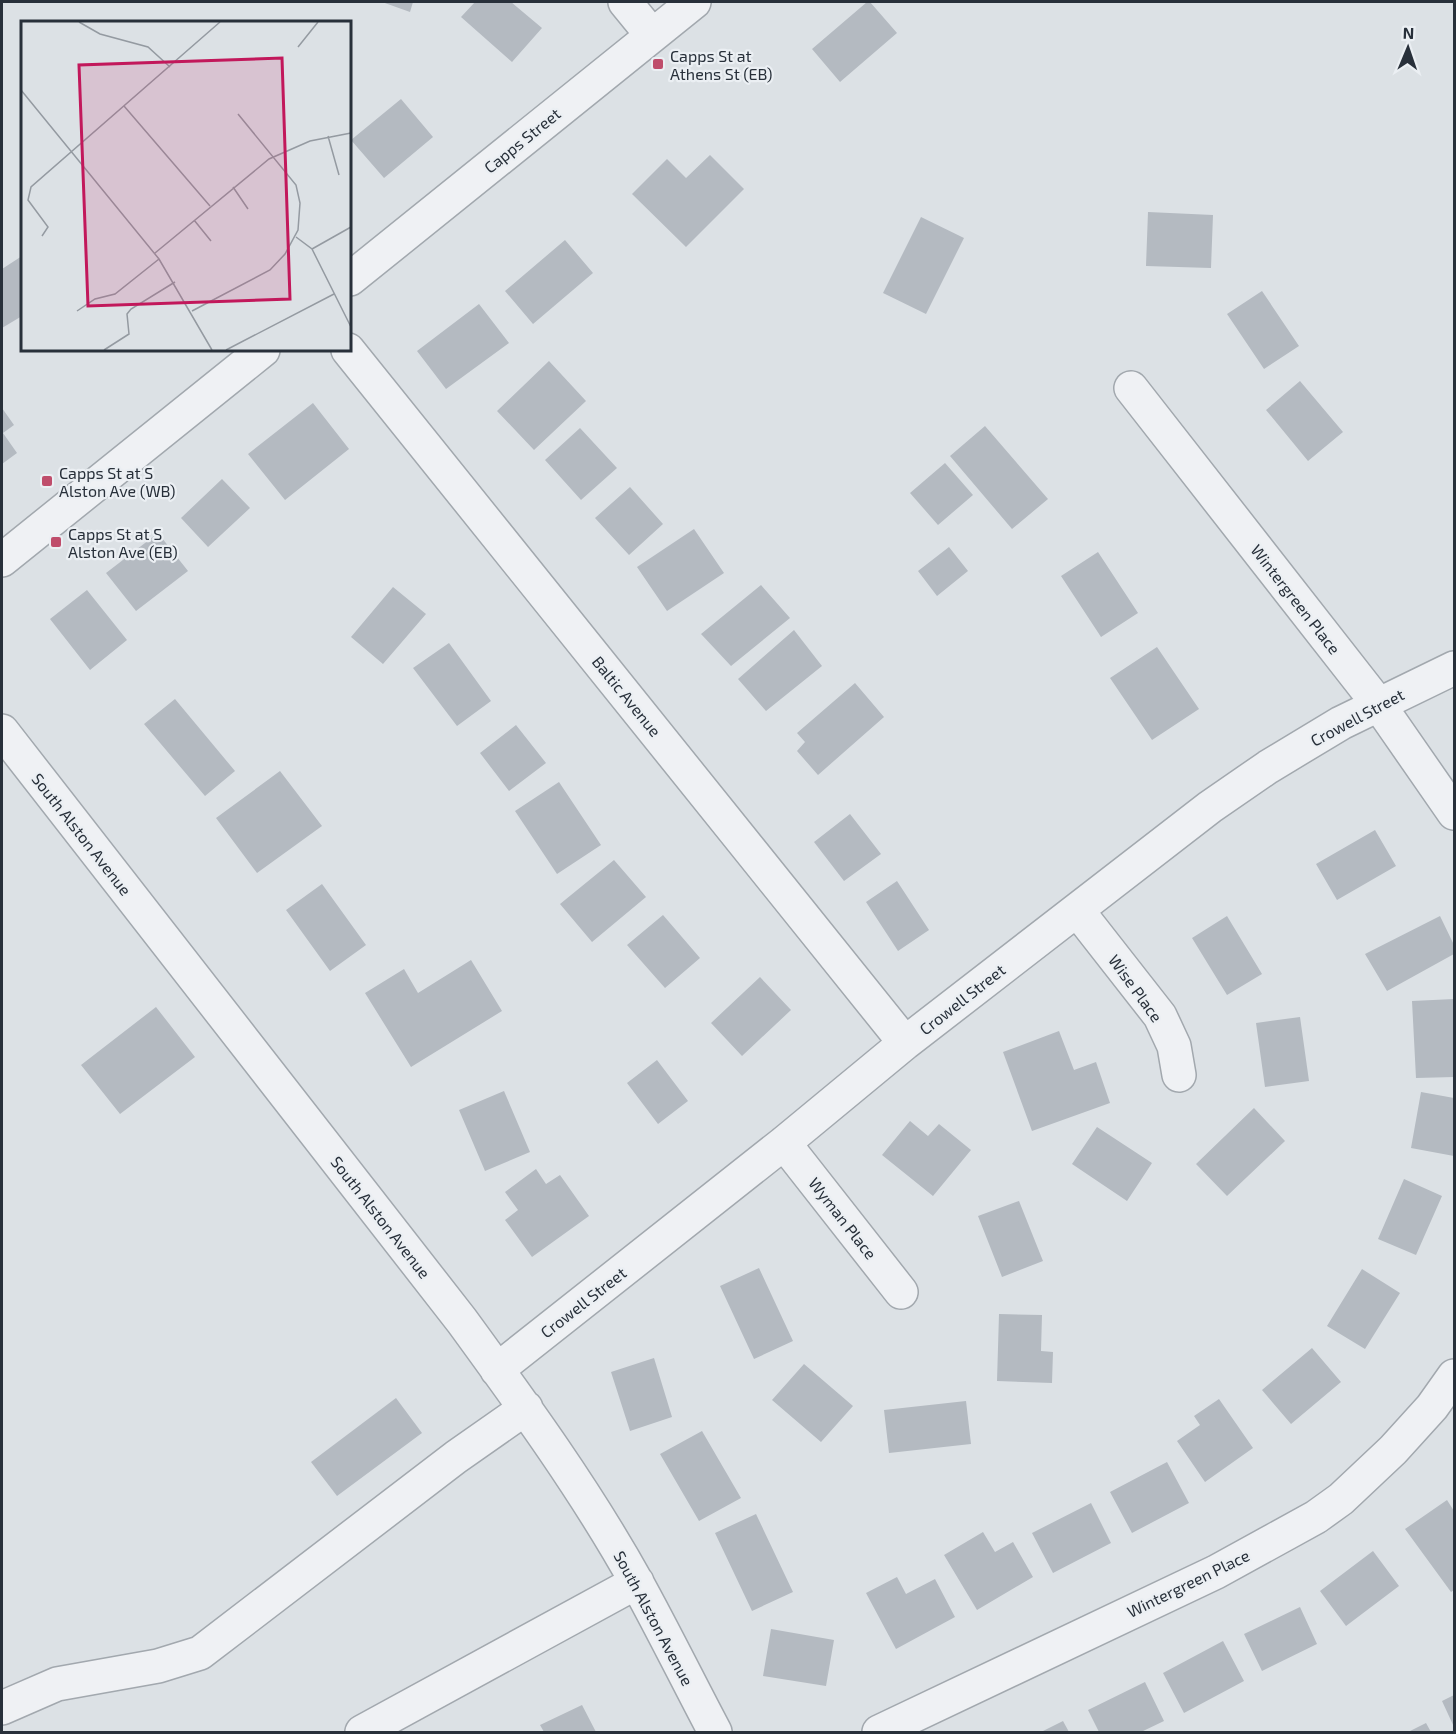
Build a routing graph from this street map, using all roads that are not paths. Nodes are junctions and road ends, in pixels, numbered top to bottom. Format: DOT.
graph roads {
  1 [pos="625,2"];
  2 [pos="694,2"];
  3 [pos="652,35"];
  4 [pos="351,278"];
  5 [pos="261,351"];
  6 [pos="349,351"];
  7 [pos="1131,388"];
  8 [pos="2,560"];
  9 [pos="1455,668"];
  10 [pos="1379,705"];
  11 [pos="2,731"];
  12 [pos="1455,813"];
  13 [pos="1077,910"];
  14 [pos="905,1043"];
  15 [pos="1179,1075"];
  16 [pos="784,1143"];
  17 [pos="901,1292"];
  18 [pos="497,1370"];
  19 [pos="1455,1376"];
  20 [pos="526,1408"];
  21 [pos="637,1582"];
  22 [pos="2,1708"];
  23 [pos="362,1732"];
  24 [pos="715,1732"];
  25 [pos="879,1732"];
  1 -- 3 [label="street"];
  2 -- 3 [label="street, Capps Street"];
  3 -- 4 [label="street, Capps Street"];
  5 -- 8 [label="street"];
  6 -- 14 [label="street, Baltic Avenue"];
  7 -- 10 [label="street, Wintergreen Place"];
  9 -- 10 [label="street, Crowell Street"];
  10 -- 12 [label="street, Wintergreen Place"];
  10 -- 13 [label="street, Crowell Street"];
  11 -- 18 [label="street, South Alston Avenue"];
  13 -- 14 [label="street, Crowell Street"];
  13 -- 15 [label="street, Wise Place"];
  14 -- 16 [label="street, Crowell Street"];
  16 -- 17 [label="street, Wyman Place"];
  16 -- 18 [label="street, Crowell Street"];
  18 -- 20 [label="street, South Alston Avenue"];
  19 -- 25 [label="street, Wintergreen Place"];
  20 -- 21 [label="street, South Alston Avenue"];
  20 -- 22 [label="street"];
  21 -- 23 [label="street"];
  21 -- 24 [label="street, South Alston Avenue"];
}
